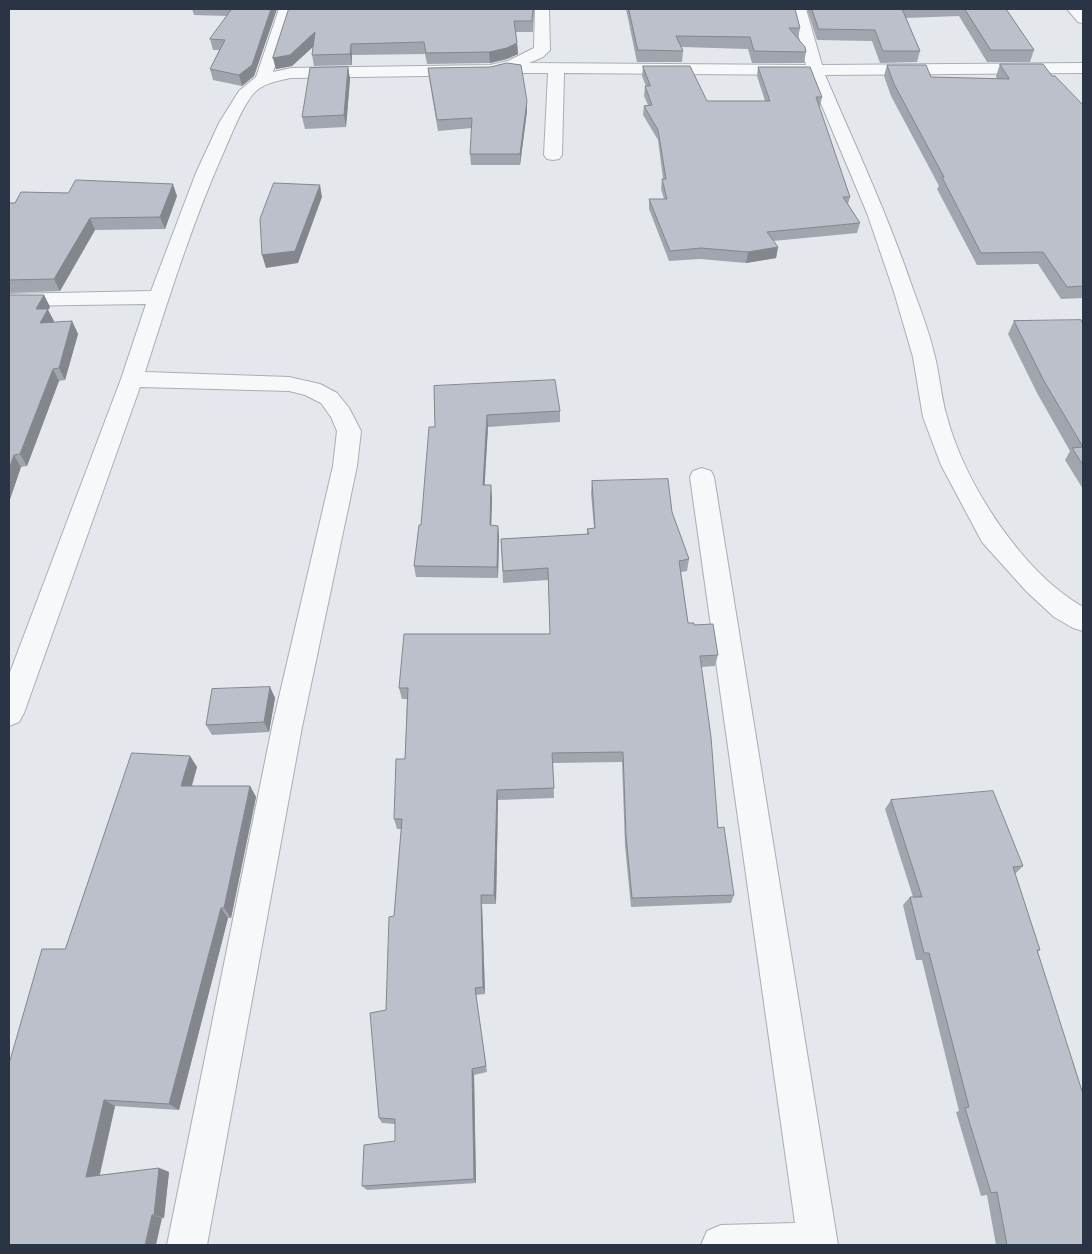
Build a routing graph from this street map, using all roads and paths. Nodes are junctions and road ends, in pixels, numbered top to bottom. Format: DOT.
graph roads {
  1 [pos="286,9"];
  2 [pos="542,9"];
  3 [pos="799,9"];
  4 [pos="1074,9"];
  5 [pos="1083,19"];
  6 [pos="502,68"];
  7 [pos="556,68"];
  8 [pos="1083,68"];
  9 [pos="815,70"];
  10 [pos="264,78"];
  11 [pos="553,155"];
  12 [pos="159,298"];
  13 [pos="9,300"];
  14 [pos="132,379"];
  15 [pos="702,476"];
  16 [pos="1083,620"];
  17 [pos="9,713"];
  18 [pos="818,1244"];
  19 [pos="187,1245"];
  20 [pos="721,1245"];
  1 -- 10 [label="street"];
  2 -- 6 [label="street"];
  3 -- 9 [label="street"];
  4 -- 5 [label="street"];
  6 -- 7 [label="street"];
  6 -- 10 [label="street"];
  7 -- 9 [label="street"];
  7 -- 11 [label="street"];
  8 -- 9 [label="street"];
  9 -- 16 [label="street"];
  10 -- 12 [label="street"];
  12 -- 13 [label="street"];
  12 -- 14 [label="street"];
  14 -- 17 [label="street"];
  14 -- 19 [label="street"];
  15 -- 18 [label="street"];
  18 -- 20 [label="street"];
}
